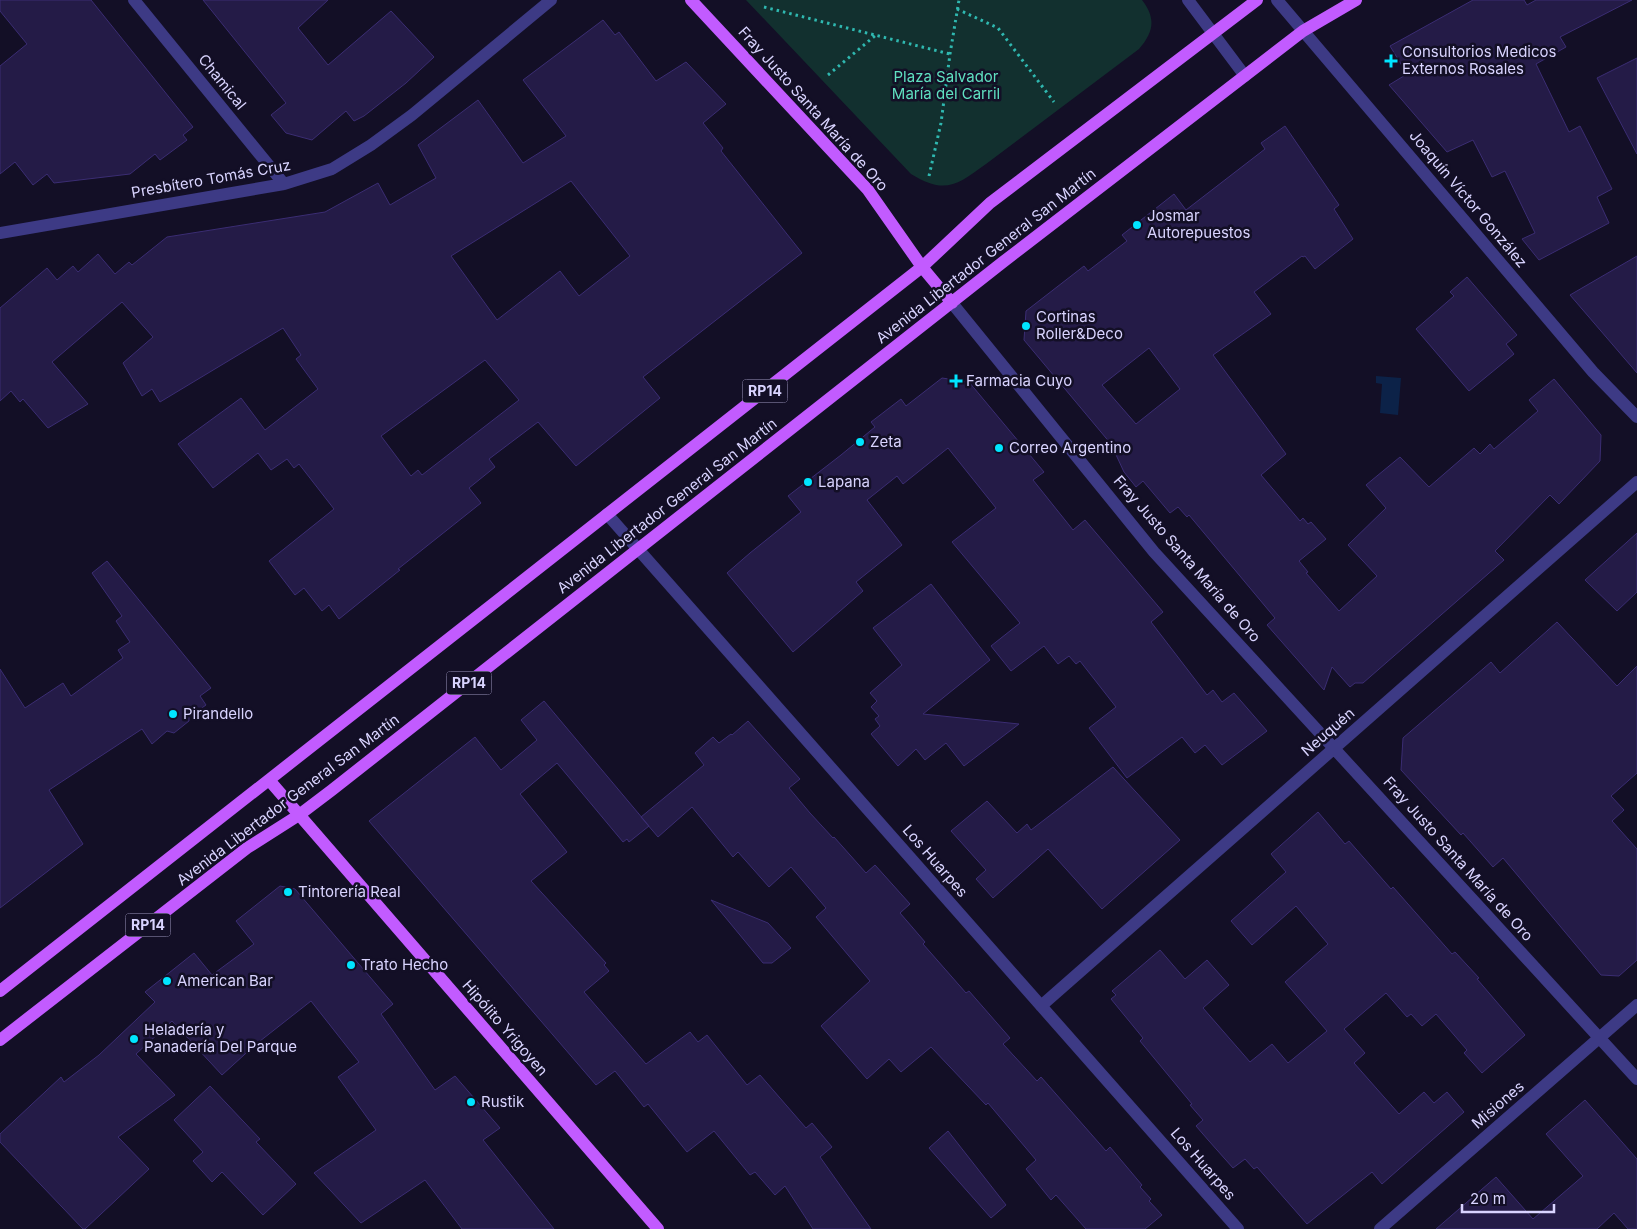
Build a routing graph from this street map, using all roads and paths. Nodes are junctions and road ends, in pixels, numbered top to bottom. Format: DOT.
graph roads {
  1 [pos="134,0"];
  2 [pos="551,0"];
  3 [pos="691,0"];
  4 [pos="959,0"];
  5 [pos="1188,0"];
  6 [pos="1256,0"];
  7 [pos="1277,0"];
  8 [pos="1356,0"];
  9 [pos="764,7"];
  10 [pos="957,9"];
  11 [pos="1303,31"];
  12 [pos="1212,33"];
  13 [pos="876,35"];
  14 [pos="950,54"];
  15 [pos="828,75"];
  16 [pos="1244,76"];
  17 [pos="1054,102"];
  18 [pos="929,176"];
  19 [pos="284,184"];
  20 [pos="0,233"];
  21 [pos="922,267"];
  22 [pos="952,303"];
  23 [pos="1637,417"];
  24 [pos="1637,482"];
  25 [pos="607,514"];
  26 [pos="638,549"];
  27 [pos="1334,748"];
  28 [pos="269,780"];
  29 [pos="299,815"];
  30 [pos="0,991"];
  31 [pos="1637,1005"];
  32 [pos="1041,1006"];
  33 [pos="1599,1038"];
  34 [pos="0,1040"];
  35 [pos="1637,1079"];
  36 [pos="658,1229"];
  37 [pos="1238,1229"];
  38 [pos="1380,1229"];
  1 -- 19 [label="street, Chamical"];
  2 -- 19 [label="street, Presbítero Tomás Cruz"];
  3 -- 21 [label="main road, Fray Justo Santa María de Oro"];
  4 -- 10 [label="path"];
  5 -- 12 [label="street"];
  6 -- 12 [label="main road, Avenida Libertador General San Martín / RP14"];
  7 -- 11 [label="street, Joaquín Víctor González"];
  8 -- 11 [label="main road, Avenida Libertador General San Martín / RP14"];
  9 -- 13 [label="path"];
  10 -- 14 [label="path"];
  10 -- 17 [label="path"];
  11 -- 16 [label="main road, Avenida Libertador General San Martín / RP14"];
  11 -- 23 [label="street, Joaquín Víctor González"];
  12 -- 16 [label="street"];
  12 -- 21 [label="main road, Avenida Libertador General San Martín / RP14"];
  13 -- 14 [label="path"];
  13 -- 15 [label="path"];
  14 -- 18 [label="path"];
  16 -- 22 [label="main road, Avenida Libertador General San Martín / RP14"];
  19 -- 20 [label="street, Presbítero Tomás Cruz"];
  21 -- 22 [label="main road, Fray Justo Santa María de Oro"];
  21 -- 25 [label="main road, Avenida Libertador General San Martín / RP14"];
  22 -- 26 [label="main road, Avenida Libertador General San Martín / RP14"];
  22 -- 27 [label="street, Fray Justo Santa María de Oro"];
  24 -- 27 [label="street, Neuquén"];
  25 -- 26 [label="street, Los Huarpes"];
  25 -- 28 [label="main road, Avenida Libertador General San Martín / RP14"];
  26 -- 29 [label="main road, Avenida Libertador General San Martín / RP14"];
  26 -- 32 [label="street, Los Huarpes"];
  27 -- 32 [label="street, Neuquén"];
  27 -- 33 [label="street, Fray Justo Santa María de Oro"];
  28 -- 29 [label="main road, Hipólito Yrigoyen"];
  28 -- 30 [label="main road, Avenida Libertador General San Martín / RP14"];
  29 -- 34 [label="main road, Avenida Libertador General San Martín / RP14"];
  29 -- 36 [label="main road, Hipólito Yrigoyen"];
  31 -- 33 [label="street, Misiones"];
  32 -- 37 [label="street, Los Huarpes"];
  33 -- 35 [label="street, Fray Justo Santa María de Oro"];
  33 -- 38 [label="street, Misiones"];
}
